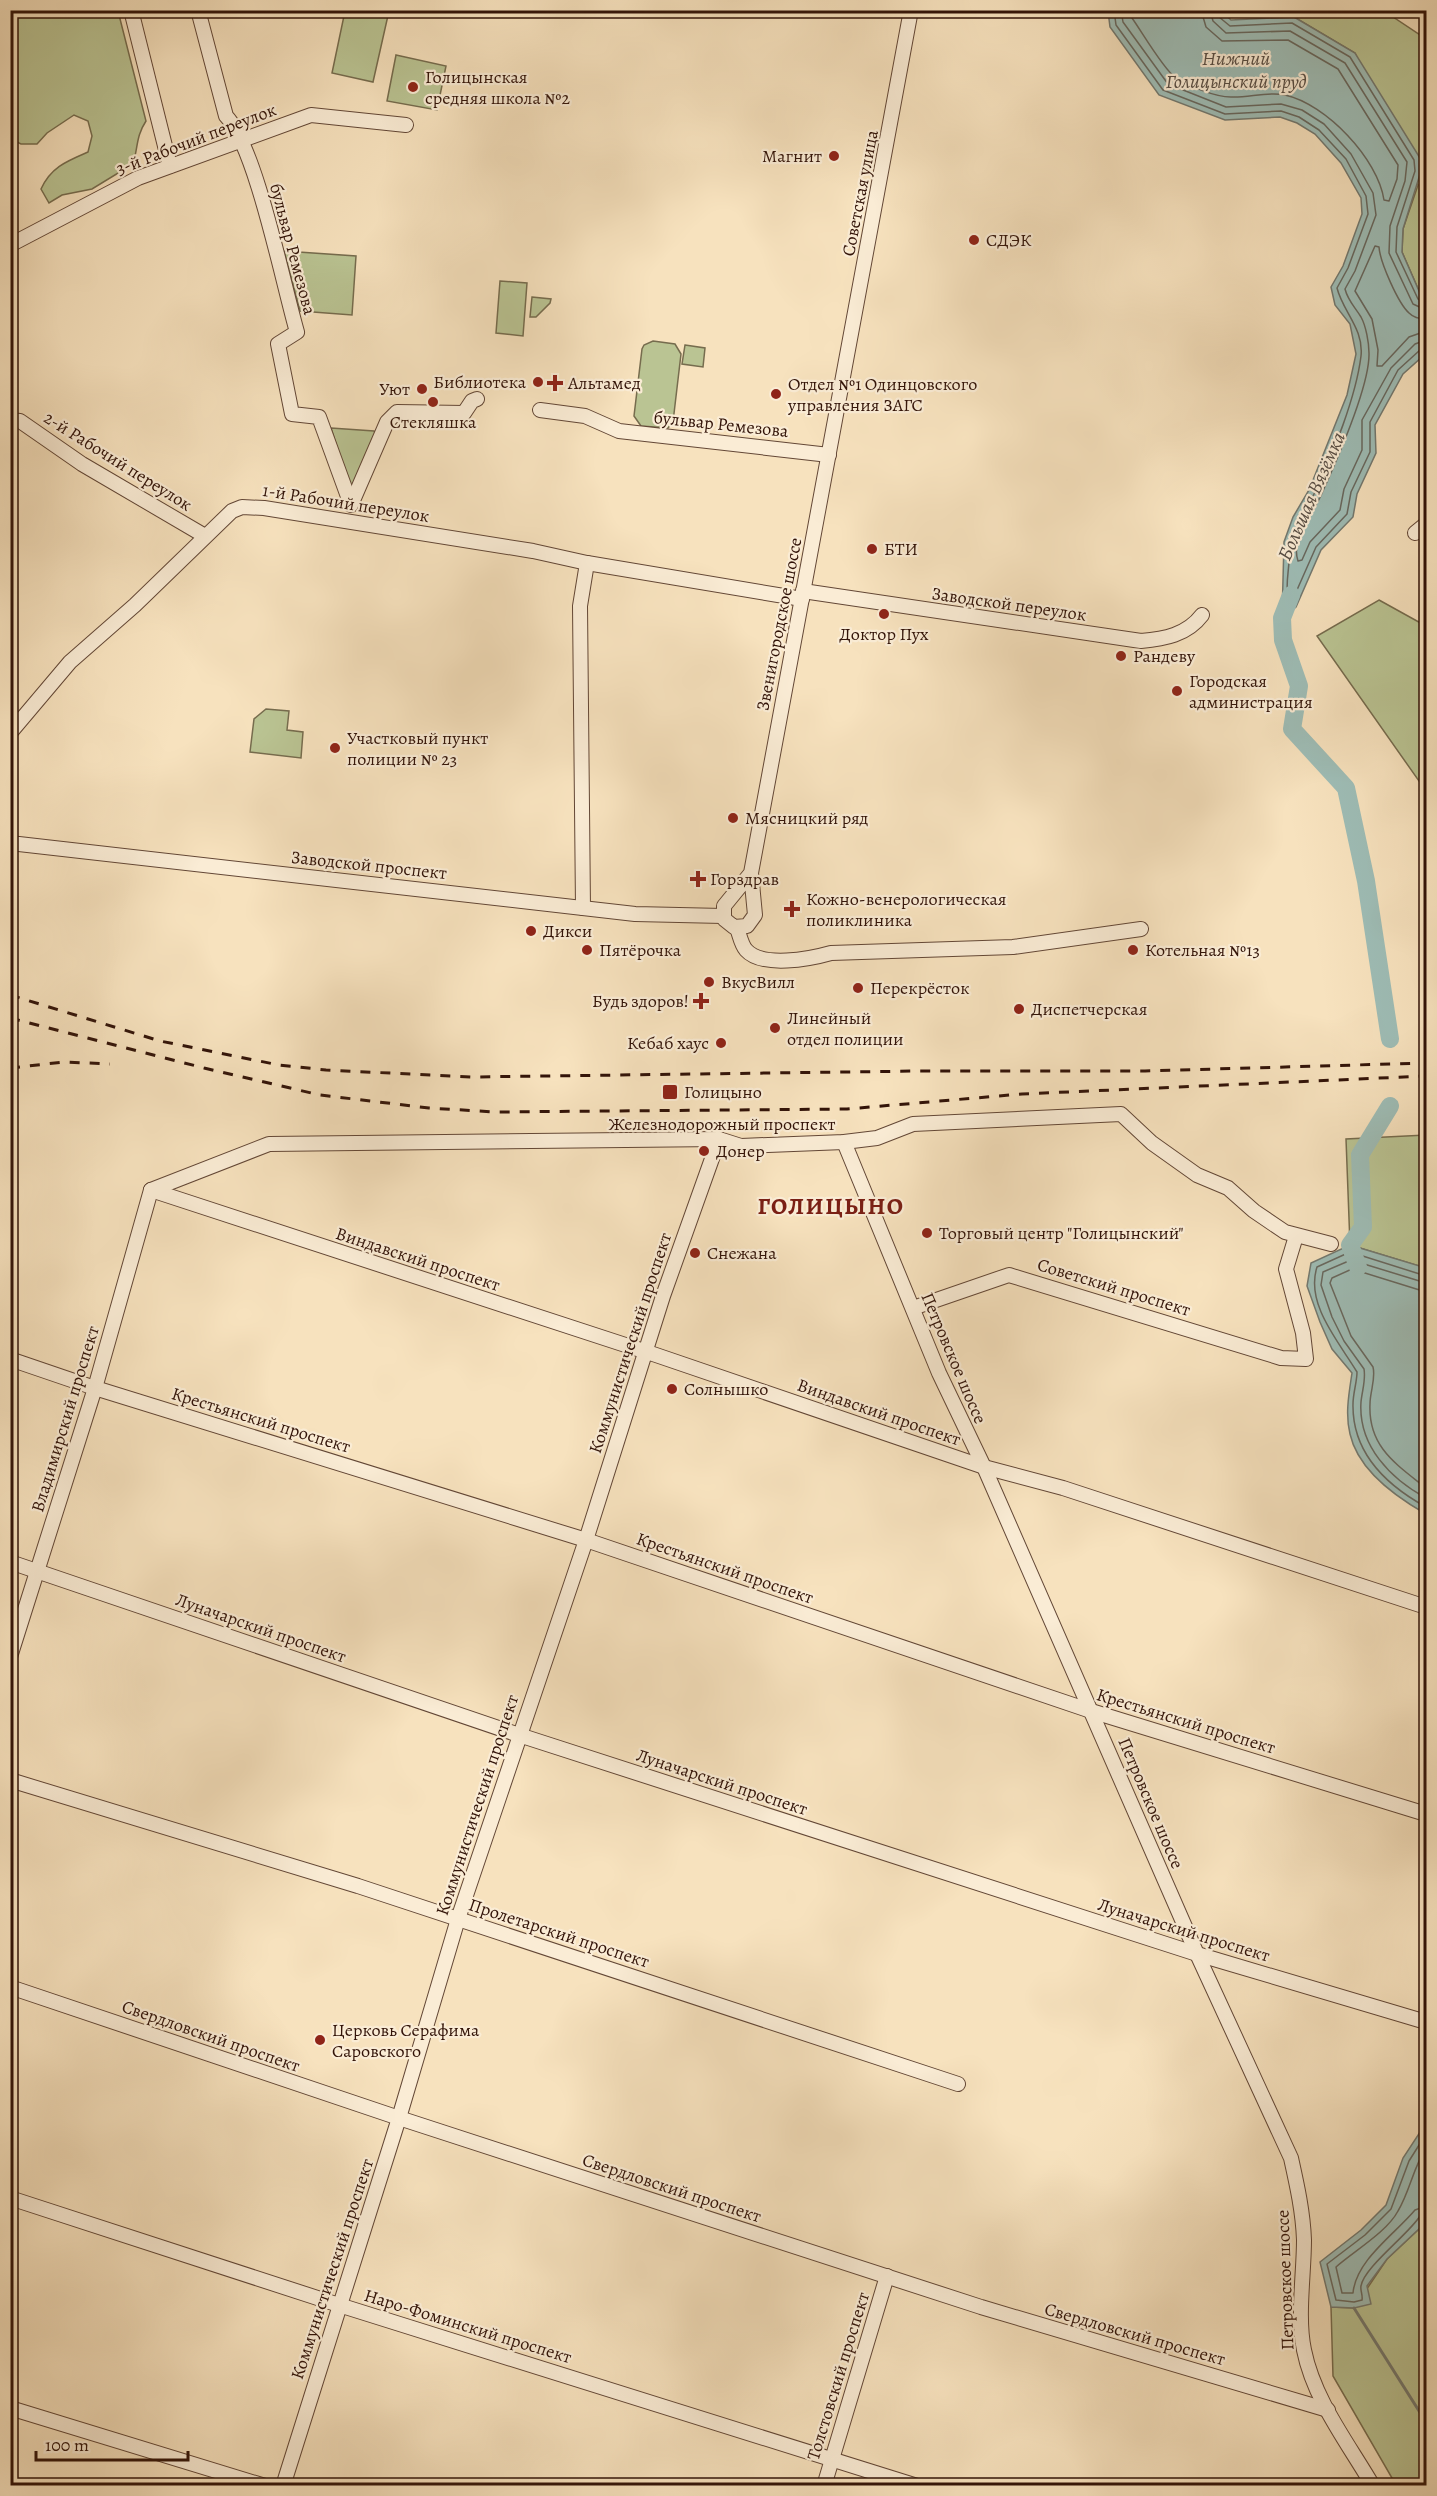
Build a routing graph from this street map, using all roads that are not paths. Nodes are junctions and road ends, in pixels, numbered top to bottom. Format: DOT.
graph roads {
  1 [pos="131,10"];
  2 [pos="198,10"];
  3 [pos="911,10"];
  4 [pos="406,125"];
  5 [pos="242,139"];
  6 [pos="170,166"];
  7 [pos="10,245"];
  8 [pos="842,383"];
  9 [pos="477,399"];
  10 [pos="540,410"];
  11 [pos="10,420"];
  12 [pos="829,455"];
  13 [pos="350,502"];
  14 [pos="354,522"];
  15 [pos="1426,524"];
  16 [pos="1415,533"];
  17 [pos="205,536"];
  18 [pos="587,563"];
  19 [pos="803,595"];
  20 [pos="1202,615"];
  21 [pos="10,733"];
  22 [pos="10,843"];
  23 [pos="751,873"];
  24 [pos="732,897"];
  25 [pos="754,905"];
  26 [pos="583,908"];
  27 [pos="723,916"];
  28 [pos="737,928"];
  29 [pos="1141,929"];
  30 [pos="719,1139"];
  31 [pos="844,1142"];
  32 [pos="151,1190"];
  33 [pos="1296,1236"];
  34 [pos="1331,1244"];
  35 [pos="913,1308"];
  36 [pos="644,1352"];
  37 [pos="10,1359"];
  38 [pos="95,1388"];
  39 [pos="984,1467"];
  40 [pos="586,1539"];
  41 [pos="10,1562"];
  42 [pos="38,1570"];
  43 [pos="1426,1607"];
  44 [pos="10,1657"];
  45 [pos="1091,1711"];
  46 [pos="519,1735"];
  47 [pos="10,1779"];
  48 [pos="1426,1814"];
  49 [pos="458,1919"];
  50 [pos="1197,1954"];
  51 [pos="10,1987"];
  52 [pos="1426,2022"];
  53 [pos="958,2084"];
  54 [pos="399,2118"];
  55 [pos="10,2198"];
  56 [pos="887,2276"];
  57 [pos="339,2305"];
  58 [pos="10,2408"];
  59 [pos="1328,2410"];
  60 [pos="832,2458"];
  61 [pos="265,2486"];
  62 [pos="283,2486"];
  63 [pos="824,2486"];
  64 [pos="917,2486"];
  65 [pos="1373,2486"];
  1 -- 6 [label="street"];
  2 -- 5 [label="street, бульвар Ремезова"];
  3 -- 8 [label="street, Советская улица"];
  4 -- 5 [label="street, 3-й Рабочий переулок"];
  5 -- 6 [label="street, 3-й Рабочий переулок"];
  5 -- 13 [label="street, бульвар Ремезова"];
  6 -- 7 [label="street, 3-й Рабочий переулок"];
  8 -- 12 [label="street, Звенигородское шоссе"];
  9 -- 13 [label="street"];
  10 -- 12 [label="street, бульвар Ремезова"];
  11 -- 17 [label="street, 2-й Рабочий переулок"];
  12 -- 19 [label="street, Звенигородское шоссе"];
  13 -- 14 [label="street, бульвар Ремезова"];
  14 -- 17 [label="street, 1-й Рабочий переулок"];
  14 -- 18 [label="street, 1-й Рабочий переулок"];
  15 -- 16 [label="street"];
  17 -- 21 [label="street, 1-й Рабочий переулок"];
  18 -- 19 [label="street, 1-й Рабочий переулок"];
  18 -- 26 [label="street"];
  19 -- 20 [label="street, Заводской переулок"];
  19 -- 23 [label="street, Звенигородское шоссе"];
  22 -- 26 [label="street, Заводской проспект"];
  23 -- 24 [label="street"];
  23 -- 25 [label="street"];
  24 -- 25 [label="street"];
  24 -- 27 [label="street"];
  25 -- 28 [label="street"];
  26 -- 27 [label="street, Заводской проспект"];
  27 -- 28 [label="street"];
  28 -- 29 [label="street"];
  30 -- 31 [label="street, Железнодорожный проспект"];
  30 -- 32 [label="street, Железнодорожный проспект"];
  30 -- 36 [label="street, Коммунистический проспект"];
  31 -- 33 [label="street, Железнодорожный проспект"];
  31 -- 35 [label="street, Петровское шоссе"];
  32 -- 36 [label="street, Виндавский проспект"];
  32 -- 38 [label="street, Владимирский проспект"];
  33 -- 34 [label="street, Железнодорожный проспект"];
  33 -- 35 [label="street, Советский проспект"];
  35 -- 39 [label="street, Петровское шоссе"];
  36 -- 39 [label="street, Виндавский проспект"];
  36 -- 40 [label="street, Коммунистический проспект"];
  37 -- 38 [label="street, Крестьянский проспект"];
  38 -- 40 [label="street, Крестьянский проспект"];
  38 -- 42 [label="street, Владимирский проспект"];
  39 -- 43 [label="street, Виндавский проспект"];
  39 -- 45 [label="street, Петровское шоссе"];
  40 -- 45 [label="street, Крестьянский проспект"];
  40 -- 46 [label="street, Коммунистический проспект"];
  41 -- 42 [label="street, Луначарский проспект"];
  42 -- 44 [label="street, Владимирский проспект"];
  42 -- 46 [label="street, Луначарский проспект"];
  45 -- 48 [label="street, Крестьянский проспект"];
  45 -- 50 [label="street, Петровское шоссе"];
  46 -- 49 [label="street, Коммунистический проспект"];
  46 -- 50 [label="street, Луначарский проспект"];
  47 -- 49 [label="street, Пролетарский проспект"];
  49 -- 53 [label="street, Пролетарский проспект"];
  49 -- 54 [label="street, Коммунистический проспект"];
  50 -- 52 [label="street, Луначарский проспект"];
  50 -- 59 [label="street, Петровское шоссе"];
  51 -- 54 [label="street, Свердловский проспект"];
  54 -- 56 [label="street, Свердловский проспект"];
  54 -- 57 [label="street, Коммунистический проспект"];
  55 -- 57 [label="street, Наро-Фоминский проспект"];
  56 -- 59 [label="street, Свердловский проспект"];
  56 -- 60 [label="street, Толстовский проспект"];
  57 -- 60 [label="street, Наро-Фоминский проспект"];
  57 -- 62 [label="street, Коммунистический проспект"];
  58 -- 61 [label="street"];
  59 -- 65 [label="street, Петровское шоссе"];
  60 -- 63 [label="street, Толстовский проспект"];
  60 -- 64 [label="street, Наро-Фоминский проспект"];
}
